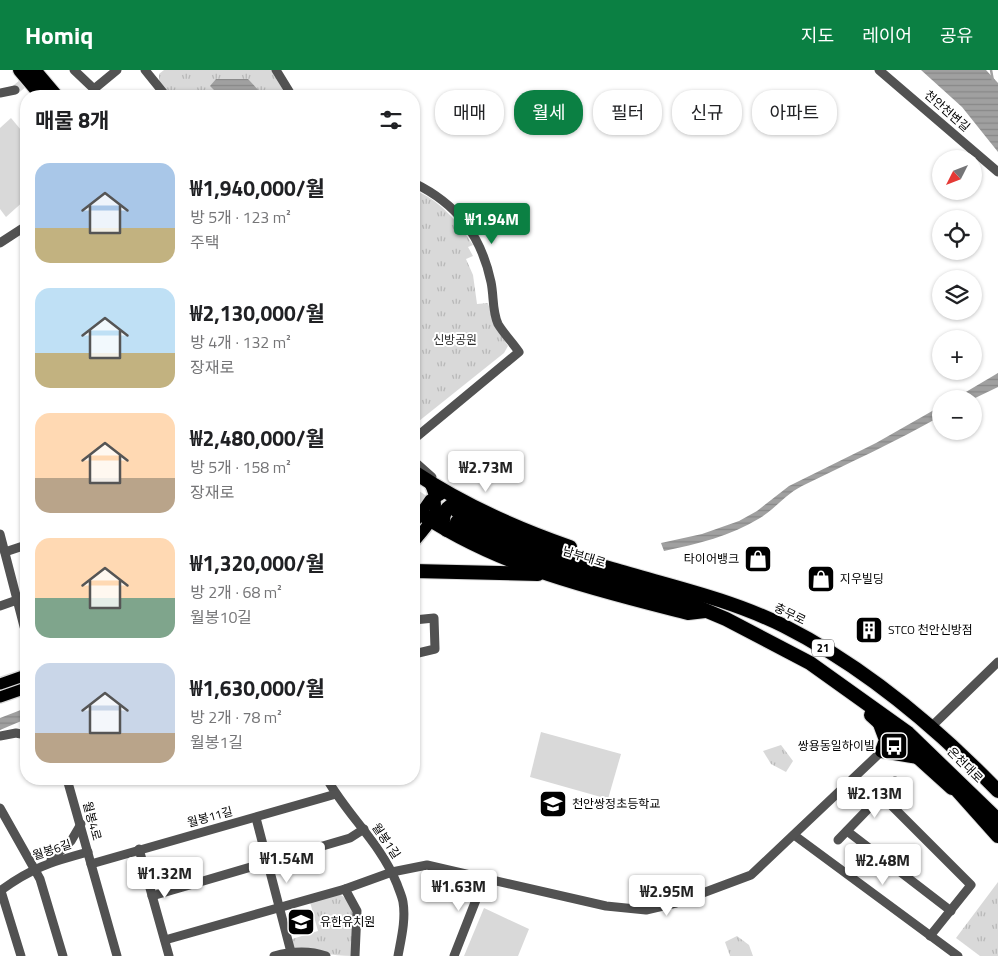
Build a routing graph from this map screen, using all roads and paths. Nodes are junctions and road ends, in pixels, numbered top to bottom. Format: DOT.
graph roads {
  1 [pos="20,70"];
  2 [pos="34,70"];
  3 [pos="74,70"];
  4 [pos="117,70"];
  5 [pos="276,70"];
  6 [pos="879,70"];
  7 [pos="147,73"];
  8 [pos="15,90"];
  9 [pos="37,90"];
  10 [pos="51,90"];
  11 [pos="161,90"];
  12 [pos="288,90"];
  13 [pos="0,93"];
  14 [pos="998,172"];
  15 [pos="420,186"];
  16 [pos="20,230"];
  17 [pos="0,243"];
  18 [pos="420,434"];
  19 [pos="420,469"];
  20 [pos="420,472"];
  21 [pos="443,495"];
  22 [pos="420,516"];
  23 [pos="457,516"];
  24 [pos="0,534"];
  25 [pos="546,538"];
  26 [pos="20,547"];
  27 [pos="5,552"];
  28 [pos="420,572"];
  29 [pos="543,574"];
  30 [pos="700,595"];
  31 [pos="20,602"];
  32 [pos="20,605"];
  33 [pos="0,606"];
  34 [pos="706,611"];
  35 [pos="420,619"];
  36 [pos="420,653"];
  37 [pos="998,662"];
  38 [pos="828,674"];
  39 [pos="20,677"];
  40 [pos="0,684"];
  41 [pos="20,690"];
  42 [pos="0,697"];
  43 [pos="877,720"];
  44 [pos="932,726"];
  45 [pos="20,734"];
  46 [pos="0,736"];
  47 [pos="882,751"];
  48 [pos="934,756"];
  49 [pos="919,757"];
  50 [pos="981,774"];
  51 [pos="895,781"];
  52 [pos="998,782"];
  53 [pos="69,785"];
  54 [pos="331,785"];
  55 [pos="952,788"];
  56 [pos="998,791"];
  57 [pos="336,794"];
  58 [pos="881,795"];
  59 [pos="0,808"];
  60 [pos="256,818"];
  61 [pos="998,820"];
  62 [pos="81,824"];
  63 [pos="364,829"];
  64 [pos="847,831"];
  65 [pos="794,835"];
  66 [pos="998,836"];
  67 [pos="838,840"];
  68 [pos="139,849"];
  69 [pos="88,852"];
  70 [pos="269,861"];
  71 [pos="45,864"];
  72 [pos="91,864"];
  73 [pos="34,869"];
  74 [pos="392,872"];
  75 [pos="485,878"];
  76 [pos="346,889"];
  77 [pos="0,891"];
  78 [pos="152,896"];
  79 [pos="281,908"];
  80 [pos="951,911"];
  81 [pos="930,936"];
  82 [pos="165,940"];
  83 [pos="292,954"];
  84 [pos="21,956"];
  85 [pos="63,956"];
  86 [pos="117,956"];
  87 [pos="169,956"];
  88 [pos="274,956"];
  89 [pos="326,956"];
  90 [pos="355,956"];
  91 [pos="398,956"];
  92 [pos="454,956"];
  93 [pos="958,956"];
  1 -- 9 [label="highway"];
  2 -- 10 [label="highway"];
  3 -- 4 [label="street"];
  5 -- 12 [label="street"];
  6 -- 14 [label="street, 천안천변길"];
  7 -- 11 [label="street"];
  8 -- 13 [label="street"];
  15 -- 18 [label="street"];
  16 -- 17 [label="street"];
  19 -- 25 [label="street"];
  20 -- 21 [label="highway"];
  21 -- 22 [label="main road"];
  21 -- 23 [label="highway"];
  22 -- 23 [label="highway"];
  23 -- 25 [label="highway"];
  23 -- 29 [label="highway"];
  23 -- 30 [label="highway, 남부대로"];
  23 -- 34 [label="highway, 남부대로 / 21"];
  24 -- 27 [label="street"];
  25 -- 30 [label="highway"];
  26 -- 27 [label="street"];
  27 -- 31 [label="street"];
  28 -- 29 [label="highway"];
  29 -- 34 [label="highway"];
  30 -- 44 [label="highway, 충무로 / 21"];
  32 -- 33 [label="street"];
  34 -- 38 [label="highway, 21"];
  35 -- 36 [label="street"];
  37 -- 44 [label="street"];
  38 -- 43 [label="highway"];
  38 -- 48 [label="highway, 온천대로 / 21"];
  39 -- 40 [label="main road"];
  41 -- 42 [label="main road"];
  43 -- 47 [label="highway"];
  43 -- 49 [label="highway"];
  44 -- 50 [label="highway, 온천대로 / 21"];
  45 -- 46 [label="street"];
  47 -- 49 [label="highway"];
  47 -- 65 [label="street"];
  48 -- 55 [label="highway, 21"];
  48 -- 61 [label="highway, 온천대로"];
  49 -- 55 [label="highway"];
  50 -- 52 [label="highway, 21"];
  50 -- 56 [label="highway, 온천대로 / 21"];
  51 -- 58 [label="street"];
  53 -- 62 [label="street, 월봉4로"];
  54 -- 57 [label="street, 월봉1길"];
  55 -- 66 [label="highway, 21"];
  57 -- 60 [label="street, 월봉11길"];
  57 -- 63 [label="street, 월봉1길"];
  58 -- 64 [label="street"];
  58 -- 80 [label="street"];
  59 -- 73 [label="street"];
  60 -- 68 [label="street, 월봉11길"];
  60 -- 70 [label="street"];
  62 -- 69 [label="street, 월봉4로"];
  62 -- 71 [label="street"];
  63 -- 70 [label="street"];
  63 -- 74 [label="street, 월봉1길"];
  64 -- 67 [label="street"];
  64 -- 80 [label="street"];
  65 -- 75 [label="street"];
  65 -- 81 [label="street"];
  68 -- 72 [label="street, 월봉11길"];
  68 -- 78 [label="street"];
  69 -- 71 [label="street, 월봉6길"];
  69 -- 72 [label="street, 월봉4로"];
  70 -- 78 [label="street"];
  70 -- 79 [label="street"];
  71 -- 73 [label="street, 월봉6길"];
  72 -- 86 [label="street, 월봉4로"];
  73 -- 77 [label="street, 월봉6길"];
  73 -- 85 [label="street"];
  74 -- 75 [label="street"];
  74 -- 76 [label="street"];
  74 -- 91 [label="street, 월봉1길"];
  75 -- 92 [label="street"];
  76 -- 79 [label="street"];
  76 -- 90 [label="street"];
  77 -- 84 [label="street, 월봉6길"];
  78 -- 82 [label="street"];
  79 -- 82 [label="street"];
  79 -- 83 [label="street"];
  80 -- 81 [label="street"];
  81 -- 93 [label="street"];
  82 -- 87 [label="street"];
  83 -- 88 [label="street"];
  83 -- 89 [label="street"];
}
